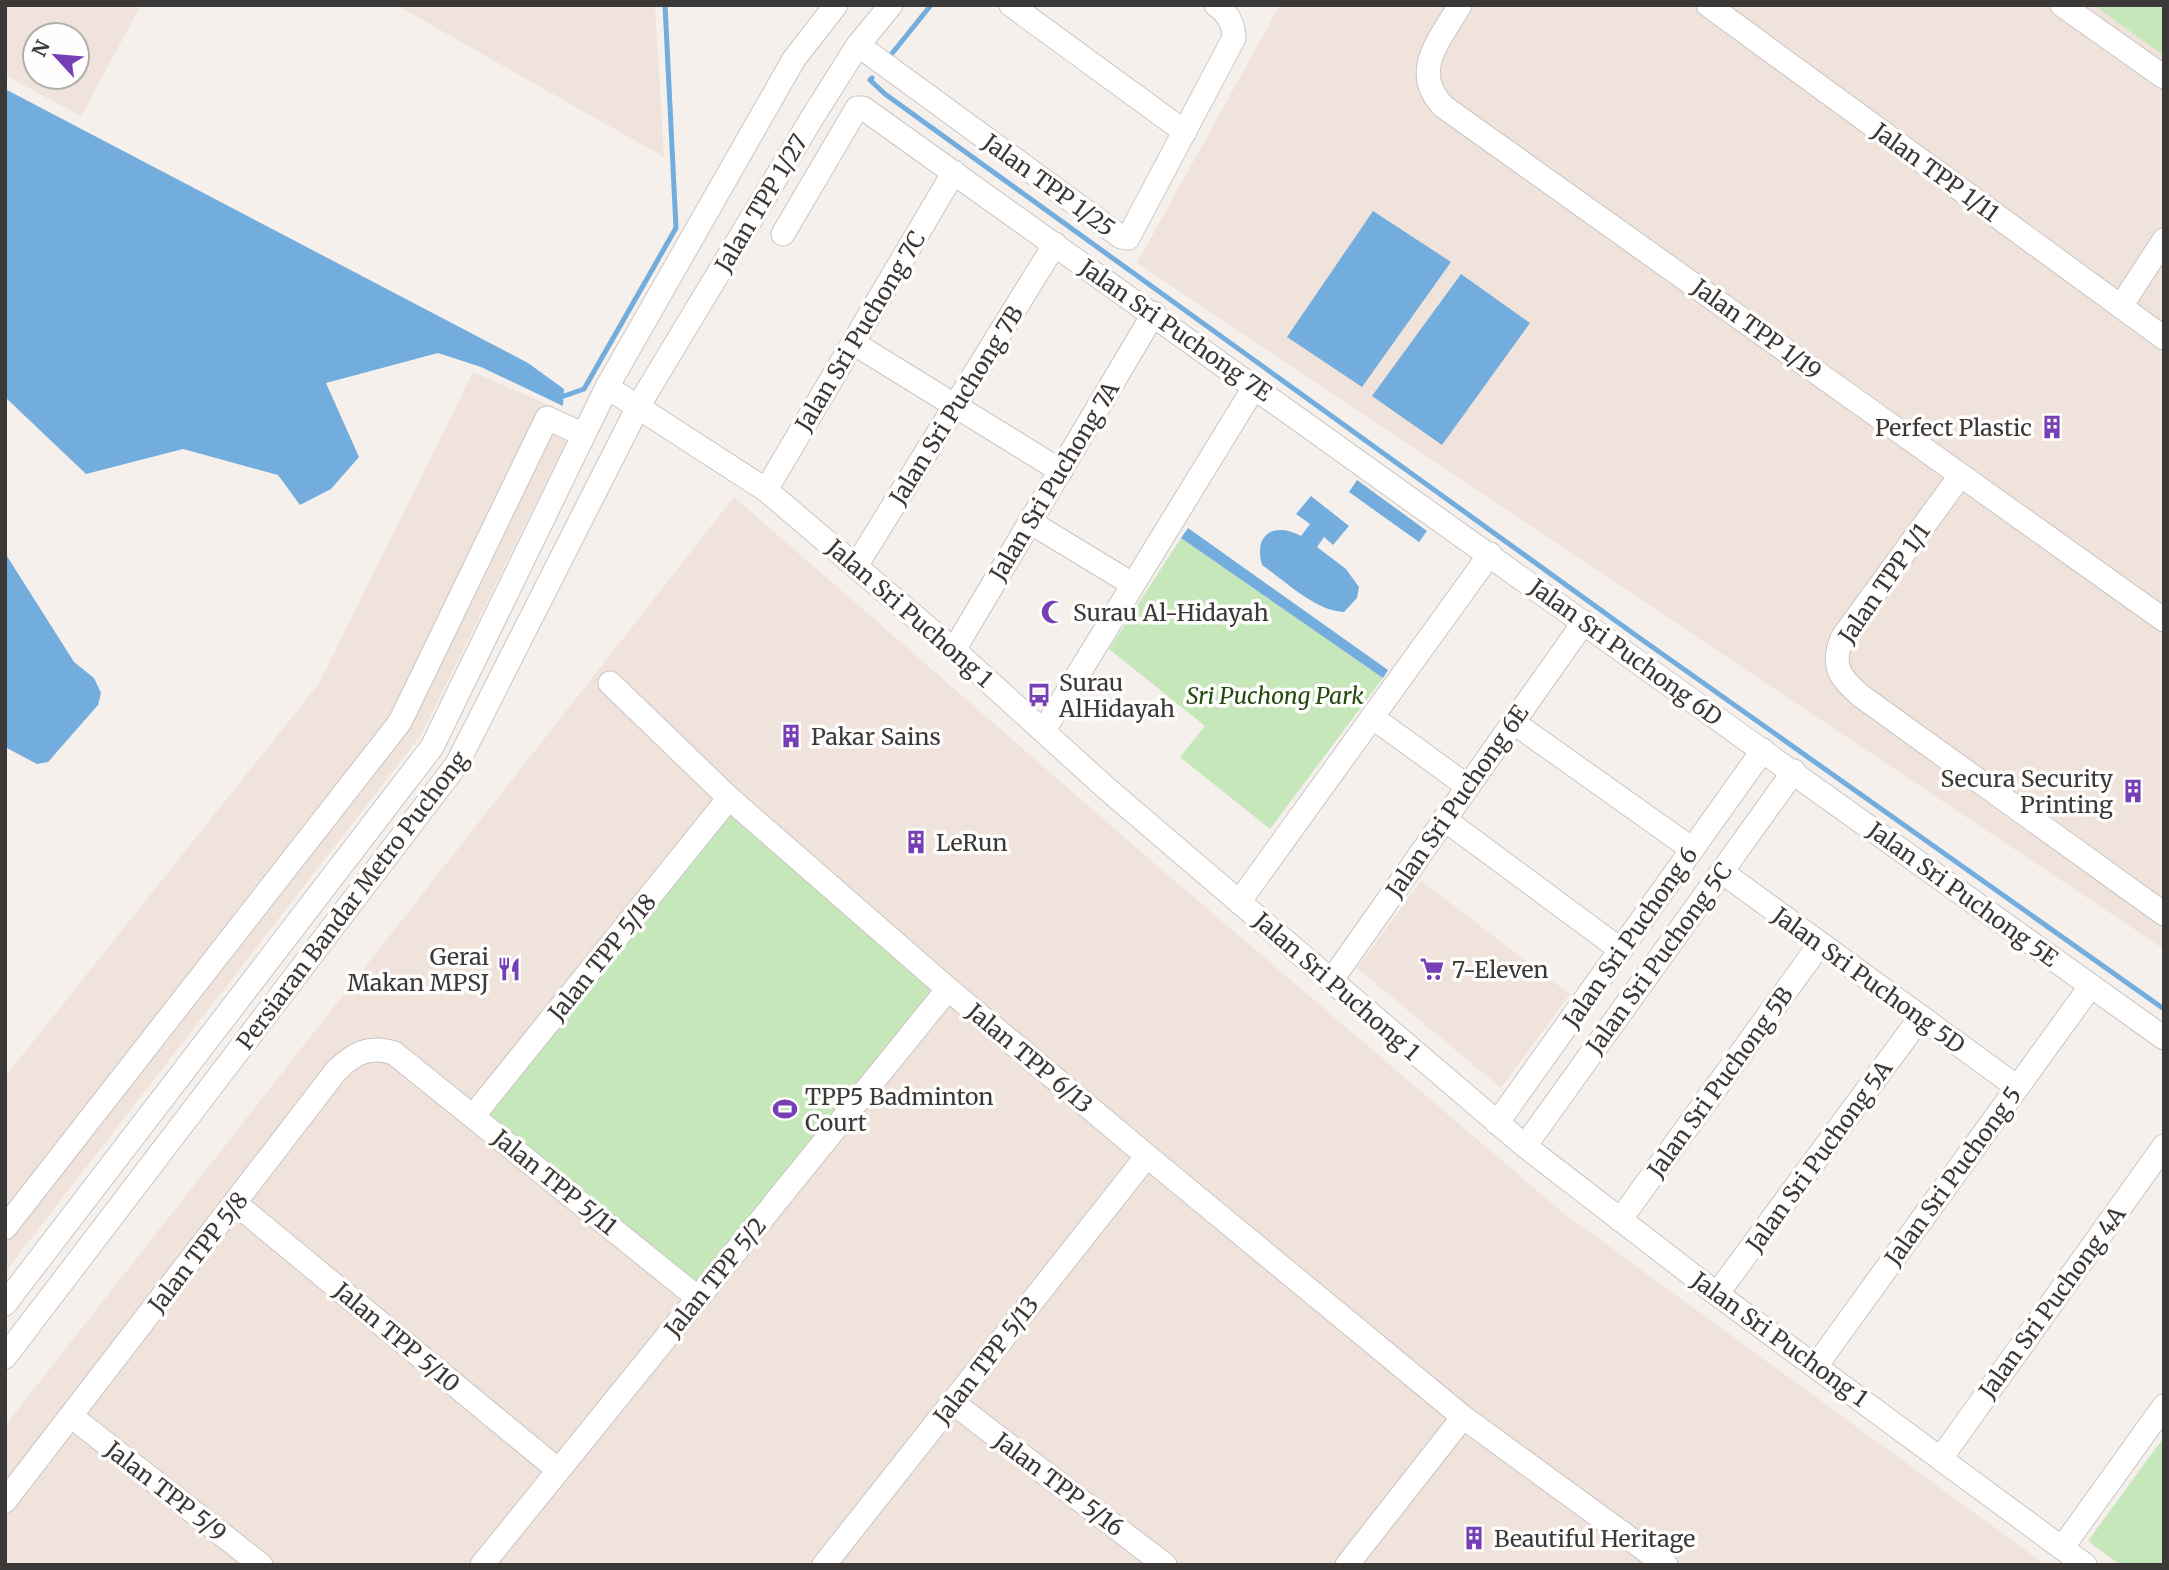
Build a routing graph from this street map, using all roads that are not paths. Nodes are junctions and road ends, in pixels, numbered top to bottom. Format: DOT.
graph roads {
  1 [pos="836,5"];
  2 [pos="891,5"];
  3 [pos="1011,5"];
  4 [pos="1216,5"];
  5 [pos="1460,5"];
  6 [pos="1708,5"];
  7 [pos="2062,5"];
  8 [pos="858,45"];
  9 [pos="2164,78"];
  10 [pos="1185,132"];
  11 [pos="954,172"];
  12 [pos="783,234"];
  13 [pos="2164,240"];
  14 [pos="1055,244"];
  15 [pos="2120,306"];
  16 [pos="1154,313"];
  17 [pos="2164,338"];
  18 [pos="855,344"];
  19 [pos="1255,386"];
  20 [pos="607,387"];
  21 [pos="639,405"];
  22 [pos="956,405"];
  23 [pos="582,434"];
  24 [pos="1060,471"];
  25 [pos="1960,476"];
  26 [pos="766,490"];
  27 [pos="1030,522"];
  28 [pos="1490,554"];
  29 [pos="856,566"];
  30 [pos="1132,584"];
  31 [pos="2164,620"];
  32 [pos="1584,622"];
  33 [pos="954,650"];
  34 [pos="610,683"];
  35 [pos="1372,718"];
  36 [pos="1513,722"];
  37 [pos="1044,730"];
  38 [pos="1763,750"];
  39 [pos="1794,771"];
  40 [pos="1467,786"];
  41 [pos="729,798"];
  42 [pos="1444,819"];
  43 [pos="1692,849"];
  44 [pos="1722,872"];
  45 [pos="1239,902"];
  46 [pos="2164,914"];
  47 [pos="1820,944"];
  48 [pos="1621,950"];
  49 [pos="1331,981"];
  50 [pos="2090,986"];
  51 [pos="947,989"];
  52 [pos="1920,1018"];
  53 [pos="2164,1038"];
  54 [pos="411,1066"];
  55 [pos="2017,1087"];
  56 [pos="474,1115"];
  57 [pos="1497,1123"];
  58 [pos="1525,1146"];
  59 [pos="2164,1146"];
  60 [pos="1147,1156"];
  61 [pos="235,1203"];
  62 [pos="1620,1220"];
  63 [pos="5,1228"];
  64 [pos="13,1277"];
  65 [pos="1717,1294"];
  66 [pos="698,1298"];
  67 [pos="5,1304"];
  68 [pos="13,1331"];
  69 [pos="5,1357"];
  70 [pos="1816,1366"];
  71 [pos="953,1402"];
  72 [pos="2164,1406"];
  73 [pos="71,1416"];
  74 [pos="1463,1417"];
  75 [pos="1941,1458"];
  76 [pos="558,1470"];
  77 [pos="5,1501"];
  78 [pos="2062,1548"];
  79 [pos="261,1565"];
  80 [pos="482,1565"];
  81 [pos="824,1565"];
  82 [pos="1165,1565"];
  83 [pos="1347,1565"];
  84 [pos="1666,1565"];
  85 [pos="2085,1565"];
  1 -- 20 [label="street, Jalan TPP 1/27"];
  2 -- 8 [label="street, Jalan TPP 1/27"];
  3 -- 10 [label="street"];
  4 -- 10 [label="street, Jalan TPP 1/25"];
  5 -- 25 [label="street, Jalan TPP 1/19"];
  6 -- 15 [label="street, Jalan TPP 1/11"];
  7 -- 9 [label="street"];
  8 -- 10 [label="street, Jalan TPP 1/25"];
  8 -- 21 [label="street, Jalan TPP 1/27"];
  11 -- 12 [label="street, Jalan Sri Puchong 7E"];
  11 -- 14 [label="street, Jalan Sri Puchong 7E"];
  11 -- 18 [label="street, Jalan Sri Puchong 7C"];
  13 -- 15 [label="street"];
  14 -- 16 [label="street, Jalan Sri Puchong 7E"];
  14 -- 22 [label="street, Jalan Sri Puchong 7B"];
  15 -- 17 [label="street, Jalan TPP 1/11"];
  16 -- 19 [label="street, Jalan Sri Puchong 7E"];
  16 -- 24 [label="street, Jalan Sri Puchong 7A"];
  18 -- 22 [label="street"];
  18 -- 26 [label="street, Jalan Sri Puchong 7C"];
  19 -- 28 [label="street, Jalan Sri Puchong 7E"];
  19 -- 30 [label="street"];
  20 -- 21 [label="street, Jalan Sri Puchong 1"];
  20 -- 23 [label="street, Persiaran Bandar Metro Puchong"];
  21 -- 26 [label="street, Jalan Sri Puchong 1"];
  21 -- 68 [label="street, Persiaran Bandar Metro Puchong"];
  22 -- 24 [label="street"];
  22 -- 29 [label="street, Jalan Sri Puchong 7B"];
  23 -- 63 [label="street"];
  23 -- 64 [label="street, Persiaran Bandar Metro Puchong"];
  24 -- 27 [label="street, Jalan Sri Puchong 7A"];
  25 -- 31 [label="street, Jalan TPP 1/19"];
  25 -- 46 [label="street, Jalan TPP 1/1"];
  26 -- 29 [label="street, Jalan Sri Puchong 1"];
  27 -- 30 [label="street"];
  27 -- 33 [label="street, Jalan Sri Puchong 7A"];
  28 -- 32 [label="street, Jalan Sri Puchong 6D"];
  28 -- 35 [label="street"];
  29 -- 33 [label="street, Jalan Sri Puchong 1"];
  30 -- 37 [label="street"];
  32 -- 36 [label="street, Jalan Sri Puchong 6E"];
  32 -- 38 [label="street, Jalan Sri Puchong 6D"];
  33 -- 37 [label="street, Jalan Sri Puchong 1"];
  34 -- 41 [label="street, Jalan TPP 6/13"];
  35 -- 40 [label="street"];
  35 -- 45 [label="street"];
  36 -- 40 [label="street, Jalan Sri Puchong 6E"];
  36 -- 43 [label="street"];
  37 -- 45 [label="street, Jalan Sri Puchong 1"];
  38 -- 39 [label="street, Jalan Sri Puchong 5E"];
  38 -- 43 [label="street, Jalan Sri Puchong 6"];
  39 -- 44 [label="street, Jalan Sri Puchong 5C"];
  39 -- 50 [label="street, Jalan Sri Puchong 5E"];
  40 -- 42 [label="street, Jalan Sri Puchong 6E"];
  41 -- 51 [label="street, Jalan TPP 6/13"];
  41 -- 56 [label="street, Jalan TPP 5/18"];
  42 -- 48 [label="street"];
  42 -- 49 [label="street, Jalan Sri Puchong 6E"];
  43 -- 48 [label="street, Jalan Sri Puchong 6"];
  44 -- 47 [label="street, Jalan Sri Puchong 5D"];
  44 -- 58 [label="street, Jalan Sri Puchong 5C"];
  45 -- 49 [label="street, Jalan Sri Puchong 1"];
  47 -- 52 [label="street, Jalan Sri Puchong 5D"];
  47 -- 62 [label="street, Jalan Sri Puchong 5B"];
  48 -- 57 [label="street, Jalan Sri Puchong 6"];
  49 -- 57 [label="street, Jalan Sri Puchong 1"];
  50 -- 53 [label="street, Jalan Sri Puchong 5E"];
  50 -- 55 [label="street, Jalan Sri Puchong 5"];
  51 -- 60 [label="street, Jalan TPP 6/13"];
  51 -- 66 [label="street, Jalan TPP 5/2"];
  52 -- 55 [label="street, Jalan Sri Puchong 5D"];
  52 -- 65 [label="street, Jalan Sri Puchong 5A"];
  54 -- 56 [label="street, Jalan TPP 5/11"];
  54 -- 61 [label="street, Jalan TPP 5/8"];
  55 -- 70 [label="street, Jalan Sri Puchong 5"];
  56 -- 66 [label="street, Jalan TPP 5/11"];
  57 -- 58 [label="street, Jalan Sri Puchong 1"];
  58 -- 62 [label="street, Jalan Sri Puchong 1"];
  59 -- 75 [label="street, Jalan Sri Puchong 4A"];
  60 -- 71 [label="street, Jalan TPP 5/13"];
  60 -- 74 [label="street, Jalan TPP 6/13"];
  61 -- 73 [label="street, Jalan TPP 5/8"];
  61 -- 76 [label="street, Jalan TPP 5/10"];
  62 -- 65 [label="street, Jalan Sri Puchong 1"];
  64 -- 67 [label="street, Persiaran Bandar Metro Puchong"];
  65 -- 70 [label="street, Jalan Sri Puchong 1"];
  66 -- 76 [label="street, Jalan TPP 5/2"];
  68 -- 69 [label="street, Persiaran Bandar Metro Puchong"];
  70 -- 75 [label="street, Jalan Sri Puchong 1"];
  71 -- 81 [label="street, Jalan TPP 5/13"];
  71 -- 82 [label="street, Jalan TPP 5/16"];
  72 -- 78 [label="street"];
  73 -- 77 [label="street, Jalan TPP 5/8"];
  73 -- 79 [label="street, Jalan TPP 5/9"];
  74 -- 83 [label="street"];
  74 -- 84 [label="street, Jalan TPP 6/13"];
  75 -- 78 [label="street, Jalan Sri Puchong 1"];
  76 -- 80 [label="street, Jalan TPP 5/2"];
  78 -- 85 [label="street, Jalan Sri Puchong 1"];
}
